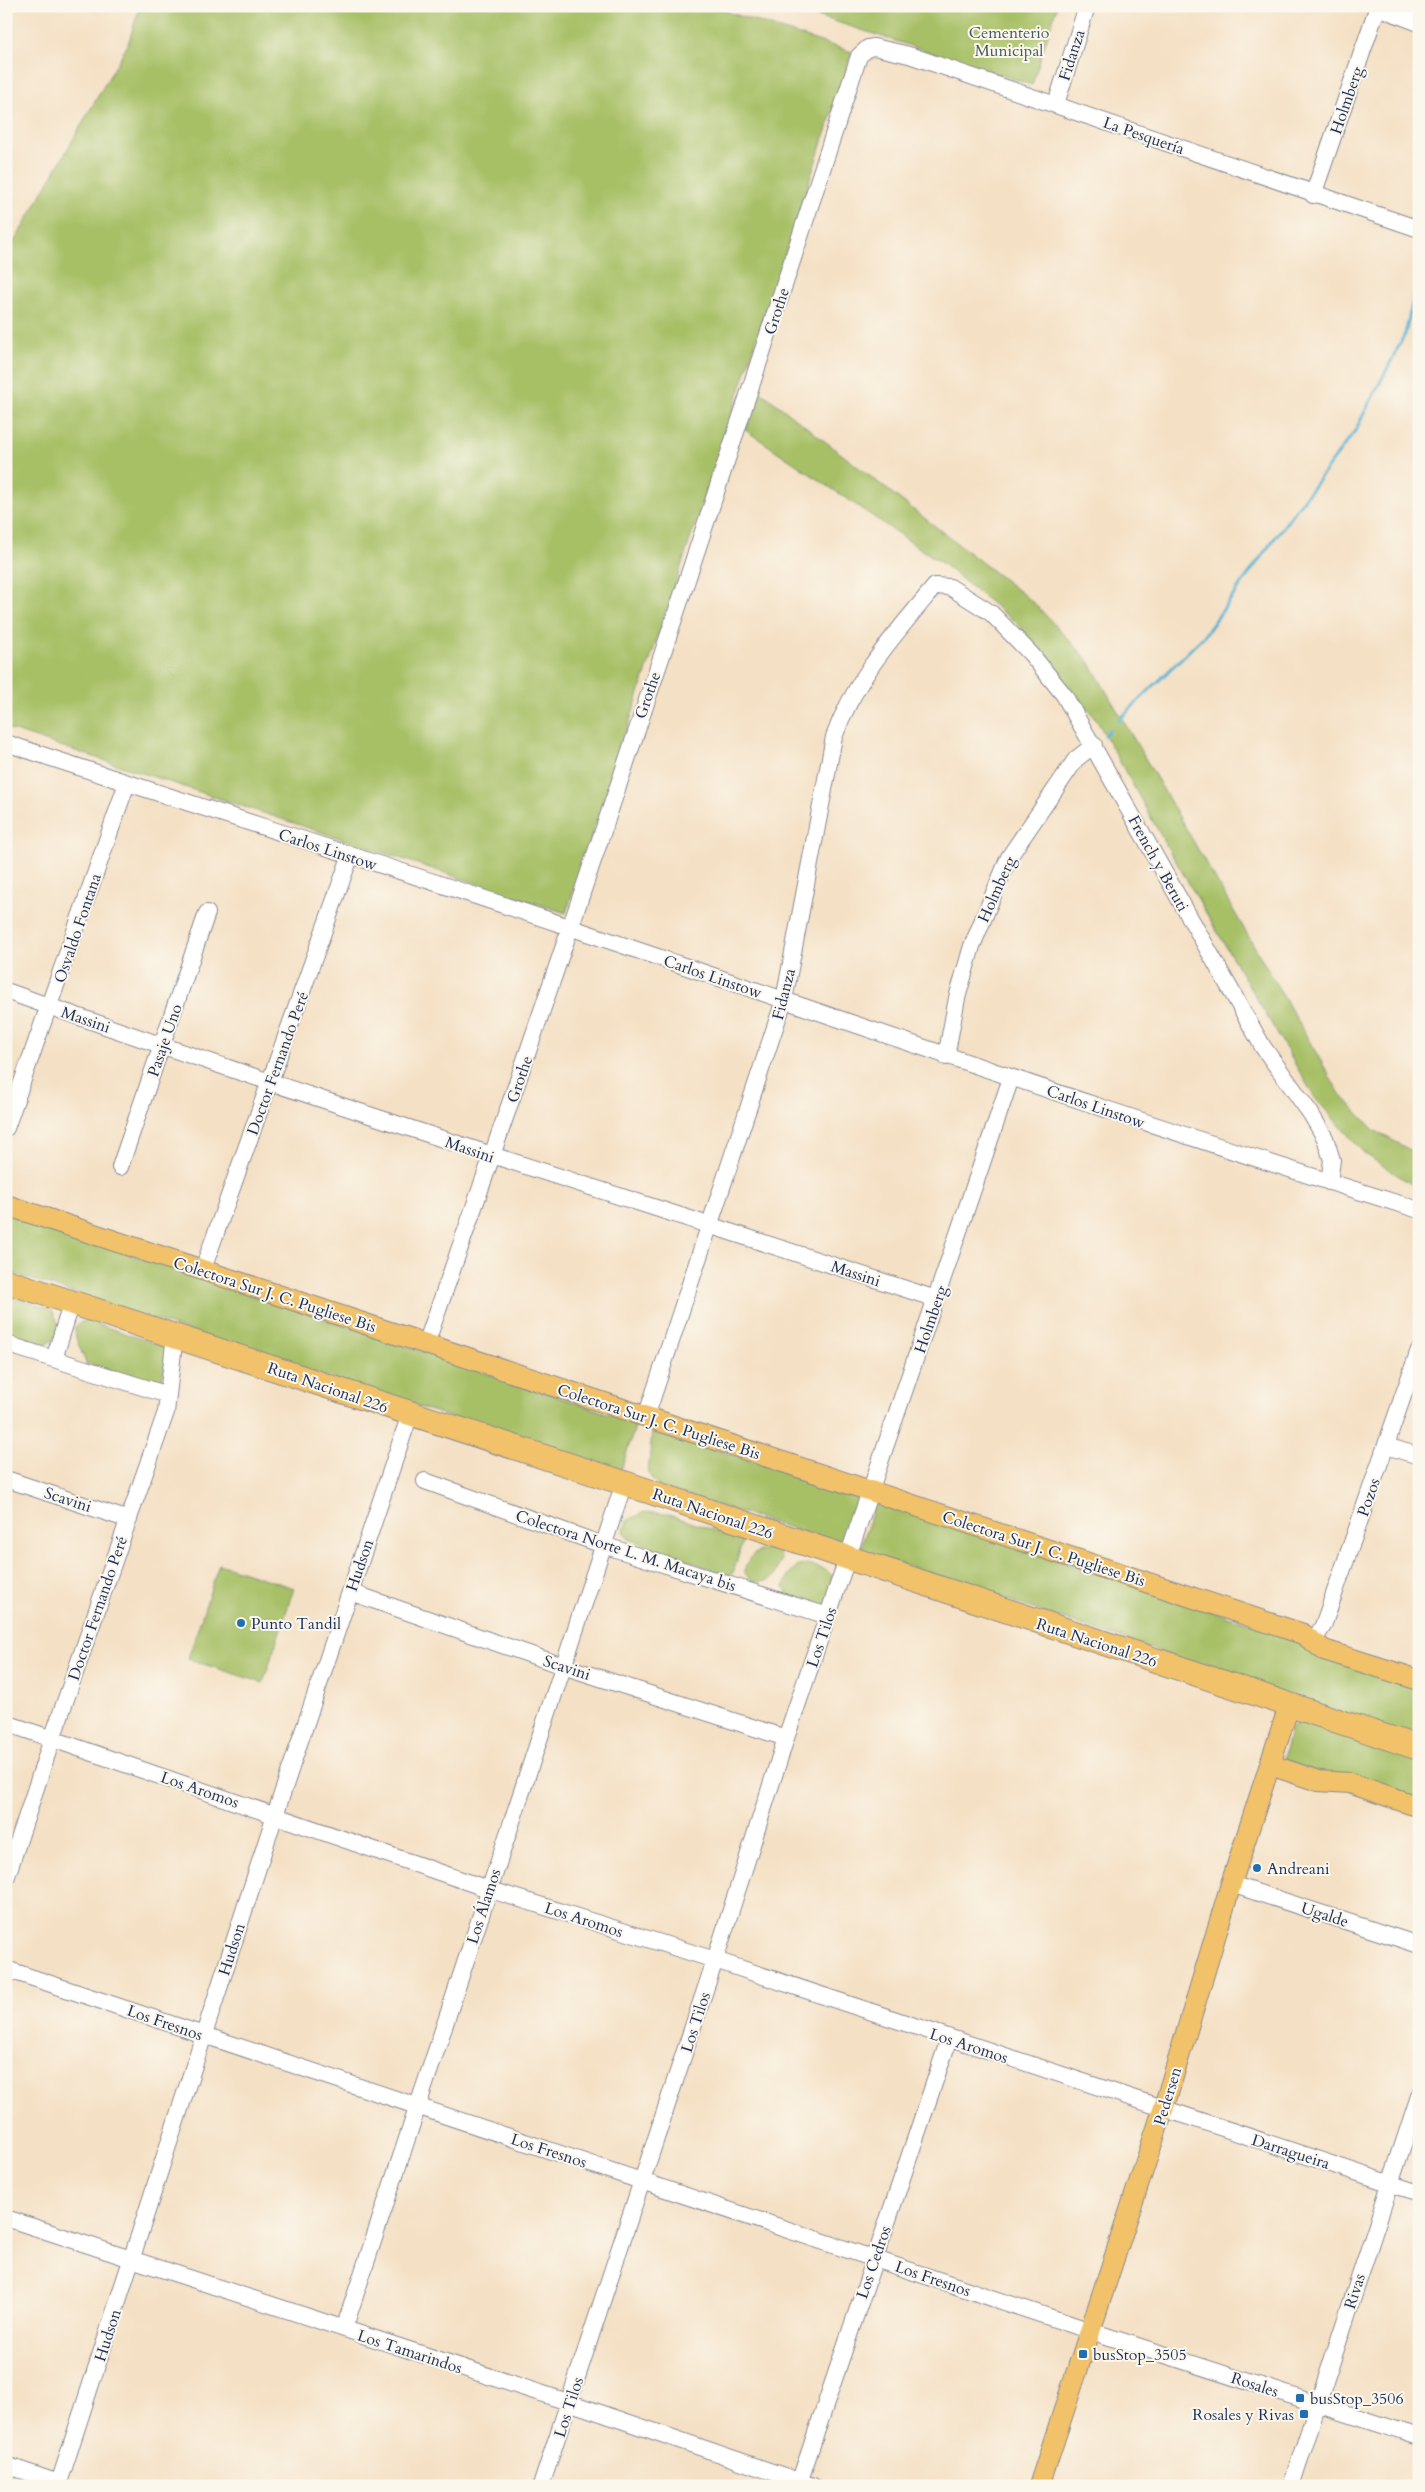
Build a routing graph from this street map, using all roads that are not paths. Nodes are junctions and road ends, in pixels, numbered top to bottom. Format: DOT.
graph roads {
  1 [pos="1087,6"];
  2 [pos="1377,7"];
  3 [pos="1419,23"];
  4 [pos="868,48"];
  5 [pos="1056,104"];
  6 [pos="1313,195"];
  7 [pos="1419,229"];
  8 [pos="935,586"];
  9 [pos="6,744"];
  10 [pos="1094,745"];
  11 [pos="127,784"];
  12 [pos="350,857"];
  13 [pos="207,913"];
  14 [pos="570,927"];
  15 [pos="6,991"];
  16 [pos="784,1000"];
  17 [pos="50,1007"];
  18 [pos="162,1045"];
  19 [pos="946,1057"];
  20 [pos="1011,1078"];
  21 [pos="271,1081"];
  22 [pos="6,1128"];
  23 [pos="493,1157"];
  24 [pos="120,1167"];
  25 [pos="1329,1182"];
  26 [pos="6,1205"];
  27 [pos="1419,1210"];
  28 [pos="710,1224"];
  29 [pos="203,1269"];
  30 [pos="6,1281"];
  31 [pos="936,1299"];
  32 [pos="72,1302"];
  33 [pos="176,1335"];
  34 [pos="6,1344"];
  35 [pos="426,1344"];
  36 [pos="1419,1350"];
  37 [pos="54,1359"];
  38 [pos="168,1395"];
  39 [pos="410,1414"];
  40 [pos="646,1417"];
  41 [pos="1386,1446"];
  42 [pos="1419,1456"];
  43 [pos="6,1479"];
  44 [pos="425,1481"];
  45 [pos="624,1483"];
  46 [pos="872,1490"];
  47 [pos="129,1520"];
  48 [pos="603,1545"];
  49 [pos="849,1559"];
  50 [pos="350,1592"];
  51 [pos="828,1616"];
  52 [pos="1311,1639"];
  53 [pos="563,1666"];
  54 [pos="1419,1680"];
  55 [pos="1289,1706"];
  56 [pos="6,1723"];
  57 [pos="52,1738"];
  58 [pos="786,1738"];
  59 [pos="1419,1748"];
  60 [pos="1271,1765"];
  61 [pos="1419,1807"];
  62 [pos="275,1815"];
  63 [pos="6,1879"];
  64 [pos="1232,1884"];
  65 [pos="488,1889"];
  66 [pos="1419,1944"];
  67 [pos="715,1960"];
  68 [pos="6,1969"];
  69 [pos="204,2035"];
  70 [pos="949,2038"];
  71 [pos="1419,2096"];
  72 [pos="417,2106"];
  73 [pos="1163,2110"];
  74 [pos="642,2181"];
  75 [pos="1389,2183"];
  76 [pos="1419,2193"];
  77 [pos="6,2218"];
  78 [pos="874,2258"];
  79 [pos="131,2260"];
  80 [pos="344,2330"];
  81 [pos="1091,2331"];
  82 [pos="569,2403"];
  83 [pos="1318,2404"];
  84 [pos="1419,2437"];
  85 [pos="6,2465"];
  86 [pos="59,2484"];
  87 [pos="804,2484"];
  88 [pos="541,2486"];
  89 [pos="1039,2486"];
  90 [pos="1291,2486"];
  1 -- 5 [label="street, Fidanza"];
  2 -- 3 [label="street"];
  2 -- 6 [label="street, Holmberg"];
  4 -- 5 [label="street, La Pesquería"];
  4 -- 14 [label="street, Grothe"];
  5 -- 6 [label="street, La Pesquería"];
  6 -- 7 [label="street, La Pesquería"];
  8 -- 10 [label="street, French y Beruti"];
  8 -- 16 [label="street, Fidanza"];
  9 -- 11 [label="street, Carlos Linstow"];
  10 -- 19 [label="street, Holmberg"];
  10 -- 25 [label="street, French y Beruti"];
  11 -- 12 [label="street, Carlos Linstow"];
  11 -- 17 [label="street, Osvaldo Fontana"];
  12 -- 14 [label="street, Carlos Linstow"];
  12 -- 21 [label="street, Doctor Fernando Peré"];
  13 -- 18 [label="street, Pasaje Uno"];
  14 -- 16 [label="street, Carlos Linstow"];
  14 -- 23 [label="street, Grothe"];
  15 -- 17 [label="street, Massini"];
  16 -- 19 [label="street, Carlos Linstow"];
  16 -- 28 [label="street, Fidanza"];
  17 -- 18 [label="street, Massini"];
  17 -- 22 [label="street, Osvaldo Fontana"];
  18 -- 21 [label="street, Massini"];
  18 -- 24 [label="street, Pasaje Uno"];
  19 -- 20 [label="street, Carlos Linstow"];
  20 -- 25 [label="street, Carlos Linstow"];
  20 -- 31 [label="street, Holmberg"];
  21 -- 23 [label="street, Massini"];
  21 -- 29 [label="street, Doctor Fernando Peré"];
  23 -- 28 [label="street, Massini"];
  23 -- 35 [label="street, Grothe"];
  25 -- 27 [label="street, Carlos Linstow"];
  26 -- 29 [label="main road, Colectora Sur J. C. Pugliese Bis"];
  28 -- 31 [label="street, Massini"];
  28 -- 40 [label="street, Fidanza"];
  29 -- 35 [label="main road, Colectora Sur J. C. Pugliese Bis"];
  30 -- 32 [label="highway, Ruta Nacional 226"];
  31 -- 46 [label="street, Holmberg"];
  32 -- 33 [label="highway, Ruta Nacional 226"];
  32 -- 37 [label="street"];
  33 -- 38 [label="street, Doctor Fernando Peré"];
  33 -- 39 [label="highway, Ruta Nacional 226"];
  34 -- 37 [label="street"];
  35 -- 40 [label="main road, Colectora Sur J. C. Pugliese Bis"];
  36 -- 41 [label="street, Pozos"];
  37 -- 38 [label="street"];
  38 -- 47 [label="street, Doctor Fernando Peré"];
  39 -- 45 [label="highway, Ruta Nacional 226"];
  39 -- 50 [label="street, Hudson"];
  40 -- 46 [label="main road, Colectora Sur J. C. Pugliese Bis"];
  41 -- 42 [label="street"];
  41 -- 52 [label="street, Pozos"];
  43 -- 47 [label="street, Scavini"];
  44 -- 48 [label="street, Colectora Norte L. M. Macaya bis"];
  45 -- 48 [label="street, Los Álamos"];
  45 -- 49 [label="highway, Ruta Nacional 226"];
  46 -- 49 [label="street, Holmberg"];
  46 -- 52 [label="main road, Colectora Sur J. C. Pugliese Bis"];
  47 -- 57 [label="street, Doctor Fernando Peré"];
  48 -- 51 [label="street, Colectora Norte L. M. Macaya bis"];
  48 -- 53 [label="street, Los Álamos"];
  49 -- 51 [label="street, Los Tilos"];
  49 -- 55 [label="highway, Ruta Nacional 226"];
  50 -- 53 [label="street, Scavini"];
  50 -- 62 [label="street, Hudson"];
  51 -- 58 [label="street, Los Tilos"];
  52 -- 54 [label="main road, Colectora Sur J. C. Pugliese Bis"];
  53 -- 58 [label="street, Scavini"];
  53 -- 65 [label="street, Los Álamos"];
  55 -- 59 [label="highway, Ruta Nacional 226"];
  55 -- 60 [label="main road, Pedersen"];
  56 -- 57 [label="street, Los Aromos"];
  57 -- 62 [label="street, Los Aromos"];
  57 -- 63 [label="street, Doctor Fernando Peré"];
  58 -- 67 [label="street, Los Tilos"];
  60 -- 61 [label="main road"];
  60 -- 64 [label="main road, Pedersen"];
  62 -- 65 [label="street, Los Aromos"];
  62 -- 69 [label="street, Hudson"];
  64 -- 66 [label="street, Ugalde"];
  64 -- 73 [label="main road, Pedersen"];
  65 -- 67 [label="street, Los Aromos"];
  65 -- 72 [label="street, Los Álamos"];
  67 -- 70 [label="street, Los Aromos"];
  67 -- 74 [label="street, Los Tilos"];
  68 -- 69 [label="street, Los Fresnos"];
  69 -- 72 [label="street, Los Fresnos"];
  69 -- 79 [label="street, Hudson"];
  70 -- 73 [label="street, Los Aromos"];
  70 -- 78 [label="street, Los Cedros"];
  71 -- 75 [label="street, Rivas"];
  72 -- 74 [label="street, Los Fresnos"];
  72 -- 80 [label="street, Los Álamos"];
  73 -- 75 [label="street, Darragueira"];
  73 -- 81 [label="main road, Pedersen"];
  74 -- 78 [label="street, Los Fresnos"];
  74 -- 82 [label="street, Los Tilos"];
  75 -- 76 [label="street, Darragueira"];
  75 -- 83 [label="street, Rivas"];
  77 -- 79 [label="street, Los Tamarindos"];
  78 -- 81 [label="street, Los Fresnos"];
  78 -- 87 [label="street, Los Cedros"];
  79 -- 80 [label="street, Los Tamarindos"];
  79 -- 86 [label="street, Hudson"];
  80 -- 82 [label="street, Los Tamarindos"];
  81 -- 83 [label="street, Rosales"];
  81 -- 89 [label="main road, Pedersen"];
  82 -- 87 [label="street, Los Tamarindos"];
  82 -- 88 [label="street, Los Tilos"];
  83 -- 84 [label="street, Rosales"];
  83 -- 90 [label="street, Rivas"];
  85 -- 86 [label="street"];
}
